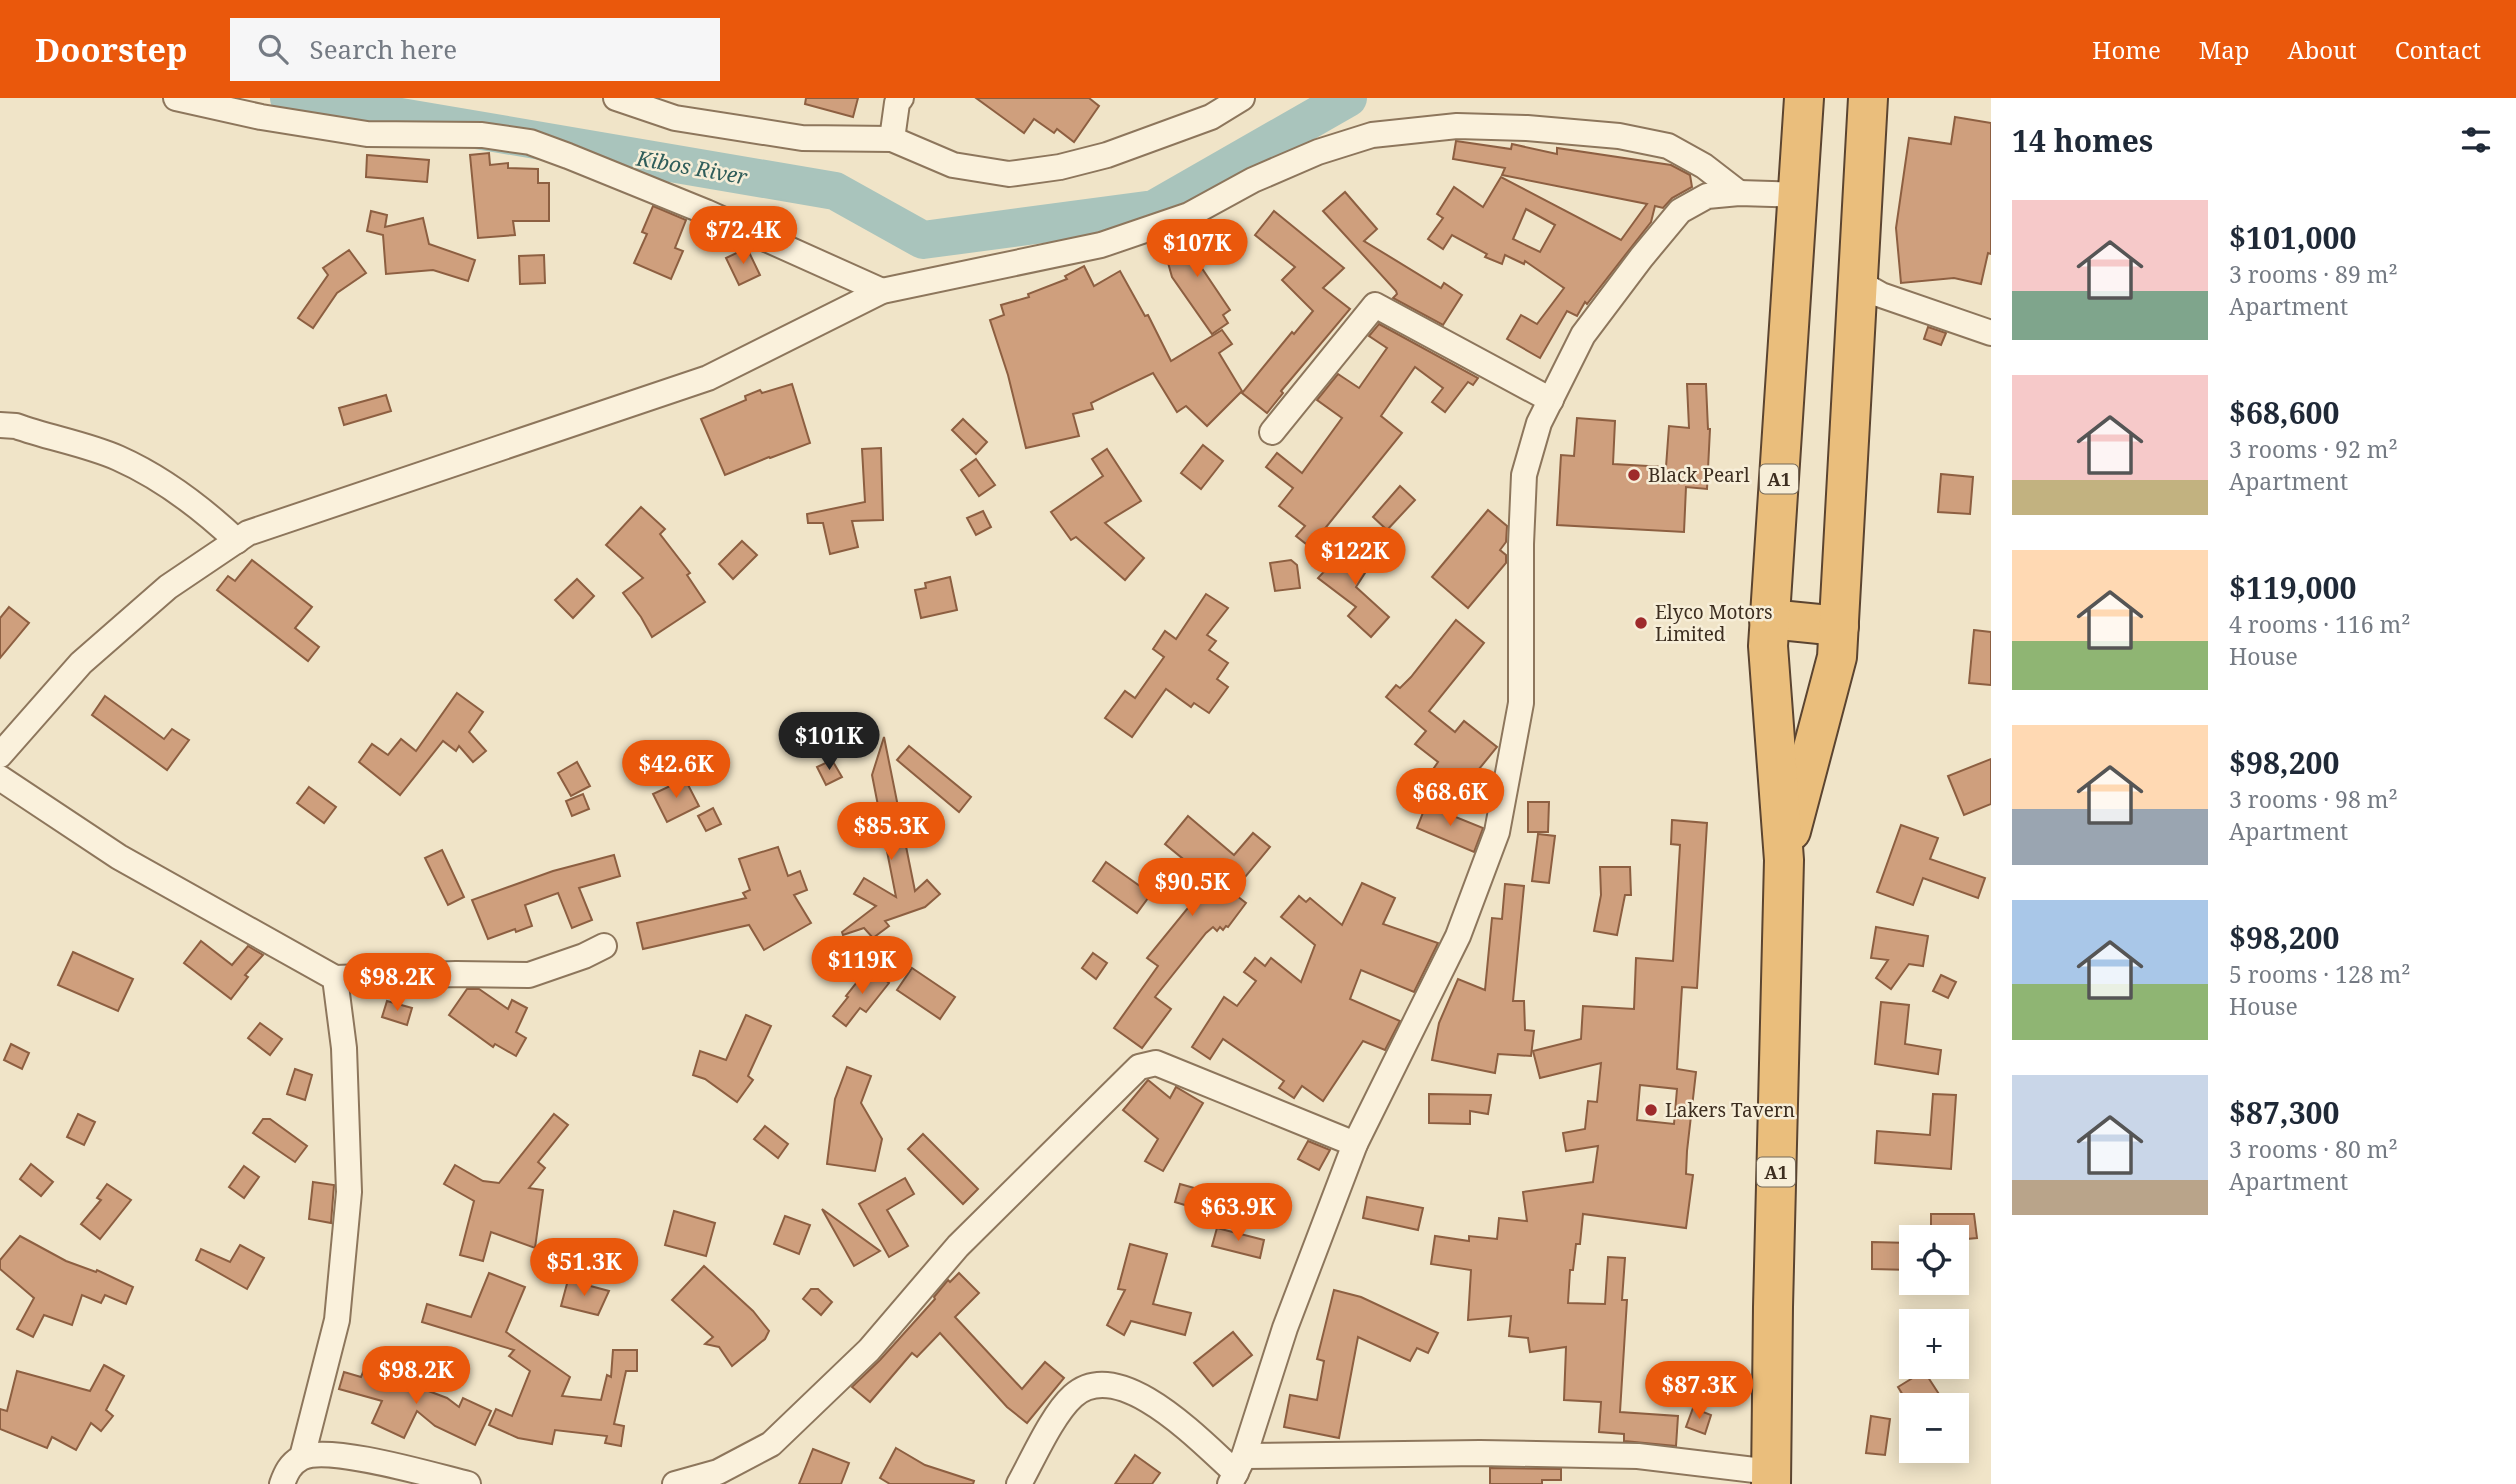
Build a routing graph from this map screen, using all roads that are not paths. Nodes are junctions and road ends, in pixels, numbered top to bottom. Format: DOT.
graph roads {
  1 [pos="176,98"];
  2 [pos="616,98"];
  3 [pos="901,98"];
  4 [pos="1242,98"];
  5 [pos="1804,98"];
  6 [pos="1868,101"];
  7 [pos="892,139"];
  8 [pos="1739,192"];
  9 [pos="1799,195"];
  10 [pos="1858,282"];
  11 [pos="883,291"];
  12 [pos="1991,333"];
  13 [pos="1550,400"];
  14 [pos="0,425"];
  15 [pos="1272,432"];
  16 [pos="237,541"];
  17 [pos="1769,619"];
  18 [pos="1839,626"];
  19 [pos="0,755"];
  20 [pos="0,778"];
  21 [pos="1784,860"];
  22 [pos="604,946"];
  23 [pos="335,978"];
  24 [pos="1354,1144"];
  25 [pos="302,1457"];
  26 [pos="1236,1471"];
  27 [pos="1771,1478"];
  28 [pos="282,1484"];
  29 [pos="468,1484"];
  30 [pos="675,1484"];
  31 [pos="1019,1484"];
  1 -- 11 [label="street"];
  2 -- 7 [label="street"];
  3 -- 7 [label="street"];
  4 -- 7 [label="street"];
  5 -- 9 [label="highway, A1"];
  6 -- 10 [label="highway, A1"];
  8 -- 9 [label="street"];
  8 -- 11 [label="street"];
  8 -- 13 [label="street"];
  9 -- 17 [label="highway, A1"];
  10 -- 12 [label="street"];
  10 -- 18 [label="highway, A1"];
  11 -- 16 [label="street"];
  13 -- 15 [label="street"];
  13 -- 24 [label="street"];
  14 -- 16 [label="street"];
  16 -- 19 [label="street"];
  17 -- 18 [label="highway"];
  17 -- 21 [label="highway, A1"];
  18 -- 21 [label="highway, A1"];
  20 -- 23 [label="street"];
  21 -- 27 [label="highway, A1"];
  22 -- 23 [label="street"];
  23 -- 25 [label="street"];
  24 -- 26 [label="street"];
  24 -- 30 [label="street"];
  25 -- 28 [label="street"];
  25 -- 29 [label="street"];
  26 -- 27 [label="street"];
  26 -- 31 [label="street"];
}
